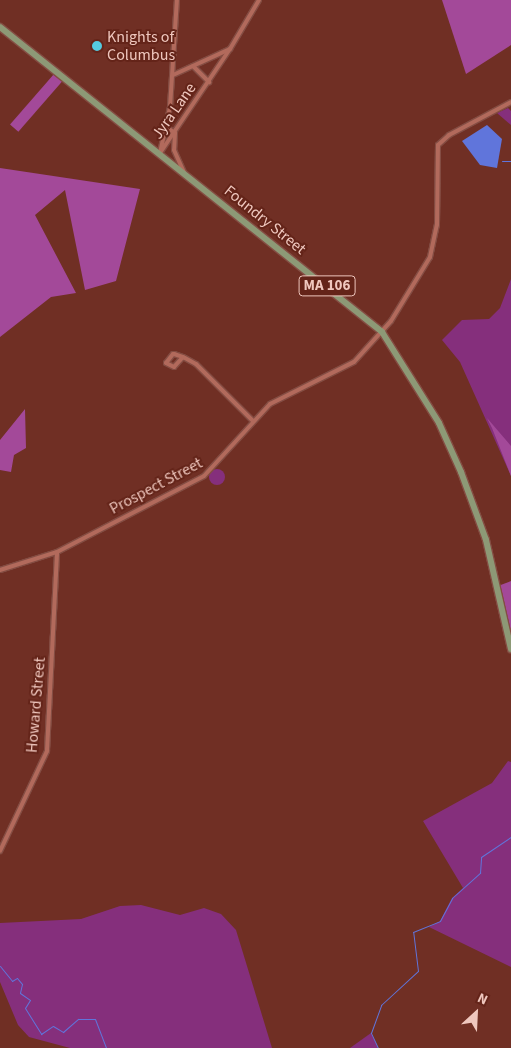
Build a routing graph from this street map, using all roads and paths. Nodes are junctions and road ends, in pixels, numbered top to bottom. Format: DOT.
graph roads {
  1 [pos="177,0"];
  2 [pos="259,0"];
  3 [pos="0,27"];
  4 [pos="230,48"];
  5 [pos="193,66"];
  6 [pos="172,75"];
  7 [pos="209,82"];
  8 [pos="511,102"];
  9 [pos="166,126"];
  10 [pos="175,133"];
  11 [pos="160,153"];
  12 [pos="185,174"];
  13 [pos="382,332"];
  14 [pos="183,358"];
  15 [pos="253,421"];
  16 [pos="57,552"];
  17 [pos="0,570"];
  18 [pos="511,649"];
  19 [pos="0,851"];
  1 -- 6 [label="street"];
  2 -- 4 [label="street, Jyra Lane"];
  3 -- 11 [label="main road, Foundry Street / MA 106"];
  4 -- 5 [label="street, Jyra Lane"];
  4 -- 7 [label="street, Jyra Lane"];
  5 -- 6 [label="street, Jyra Lane"];
  5 -- 7 [label="street, Jyra Lane"];
  6 -- 9 [label="street"];
  7 -- 10 [label="street, Jyra Lane"];
  8 -- 13 [label="street, Prospect Street"];
  9 -- 10 [label="street"];
  9 -- 11 [label="street"];
  10 -- 11 [label="street, Jyra Lane"];
  10 -- 12 [label="street"];
  11 -- 12 [label="main road, Foundry Street / MA 106"];
  12 -- 13 [label="main road, Foundry Street / MA 106"];
  13 -- 15 [label="street, Prospect Street"];
  13 -- 18 [label="main road, Foundry Street / MA 106"];
  14 -- 14 [label="street"];
  14 -- 15 [label="street"];
  15 -- 16 [label="street, Prospect Street"];
  16 -- 17 [label="street, Prospect Street"];
  16 -- 19 [label="street, Howard Street"];
}
